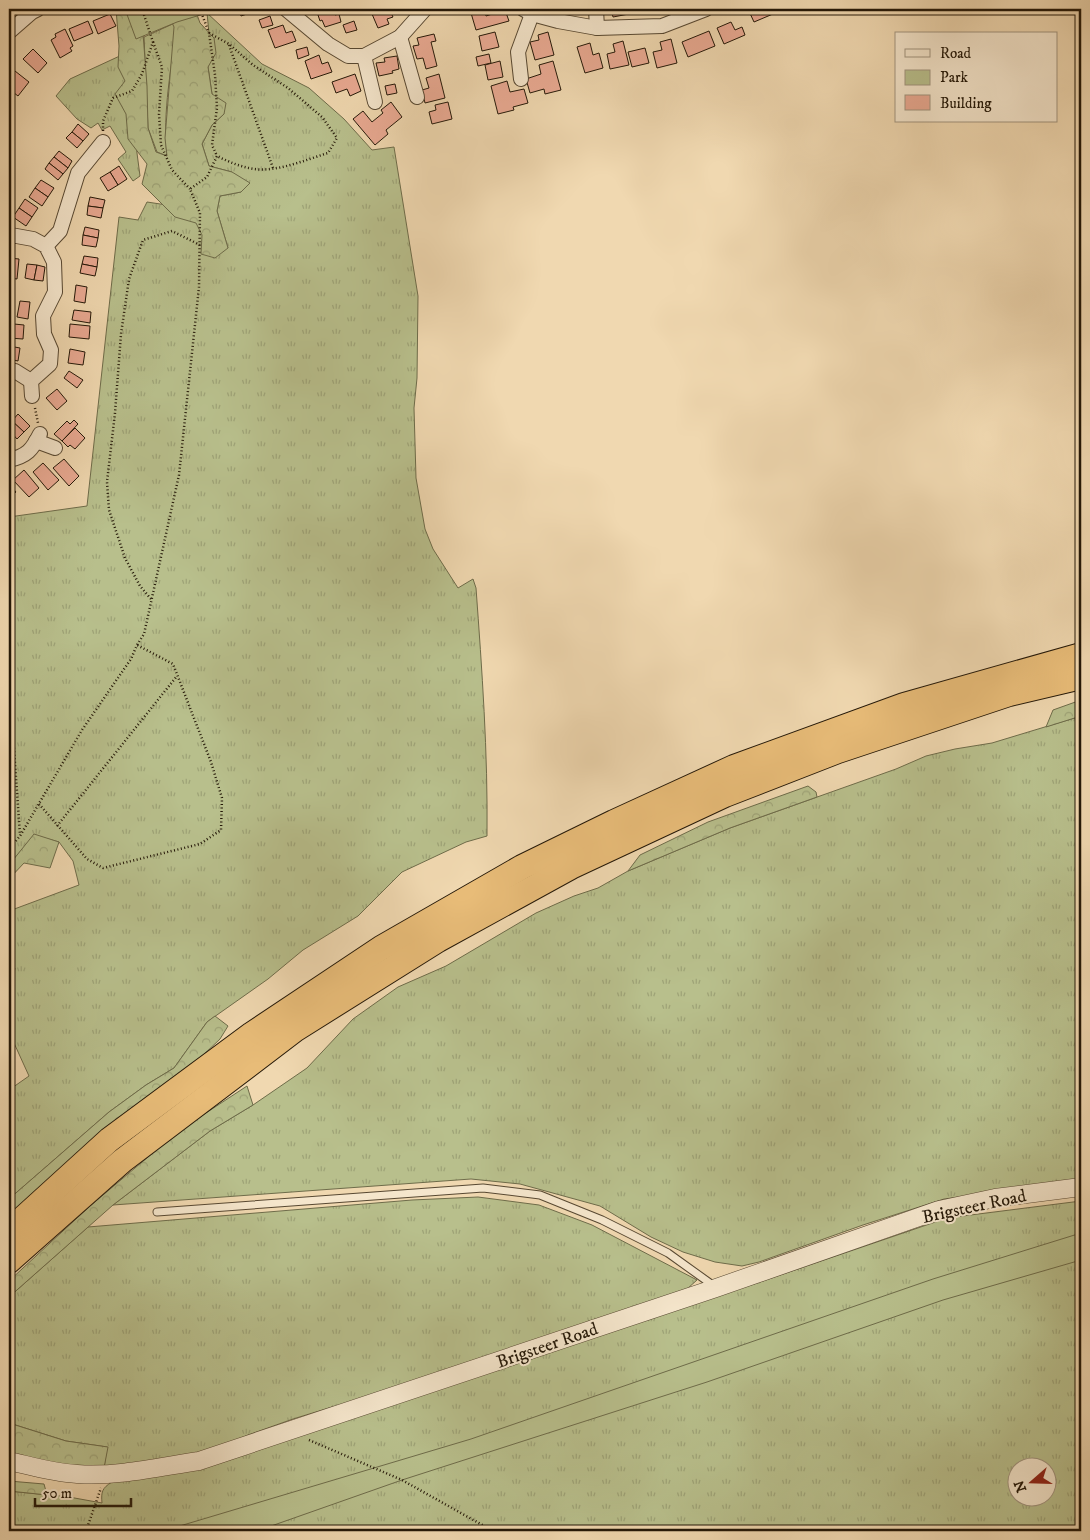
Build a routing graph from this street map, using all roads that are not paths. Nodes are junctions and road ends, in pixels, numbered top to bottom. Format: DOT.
graph roads {
  1 [pos="286,9"];
  2 [pos="437,9"];
  3 [pos="596,9"];
  4 [pos="706,9"];
  5 [pos="33,10"];
  6 [pos="423,11"];
  7 [pos="528,11"];
  8 [pos="597,28"];
  9 [pos="9,32"];
  10 [pos="400,37"];
  11 [pos="364,56"];
  12 [pos="522,79"];
  13 [pos="417,97"];
  14 [pos="374,102"];
  15 [pos="103,142"];
  16 [pos="9,237"];
  17 [pos="46,246"];
  18 [pos="15,370"];
  19 [pos="31,381"];
  20 [pos="32,396"];
  21 [pos="55,448"];
  22 [pos="9,460"];
  23 [pos="1081,655"];
  24 [pos="1081,677"];
  25 [pos="1081,1187"];
  26 [pos="157,1212"];
  27 [pos="9,1231"];
  28 [pos="9,1261"];
  29 [pos="716,1288"];
  30 [pos="9,1461"];
  1 -- 11 [label="street"];
  2 -- 6 [label="street"];
  3 -- 8 [label="street"];
  4 -- 8 [label="street"];
  5 -- 9 [label="street"];
  6 -- 10 [label="street"];
  7 -- 8 [label="street"];
  7 -- 12 [label="street"];
  10 -- 11 [label="street"];
  10 -- 13 [label="street"];
  11 -- 14 [label="street"];
  15 -- 17 [label="street"];
  16 -- 17 [label="street"];
  17 -- 19 [label="street"];
  18 -- 19 [label="street"];
  19 -- 20 [label="street"];
  21 -- 22 [label="street"];
  23 -- 27 [label="highway"];
  24 -- 28 [label="highway"];
  25 -- 29 [label="street, Brigsteer Road"];
  26 -- 29 [label="lane"];
  29 -- 30 [label="street, Brigsteer Road"];
}
